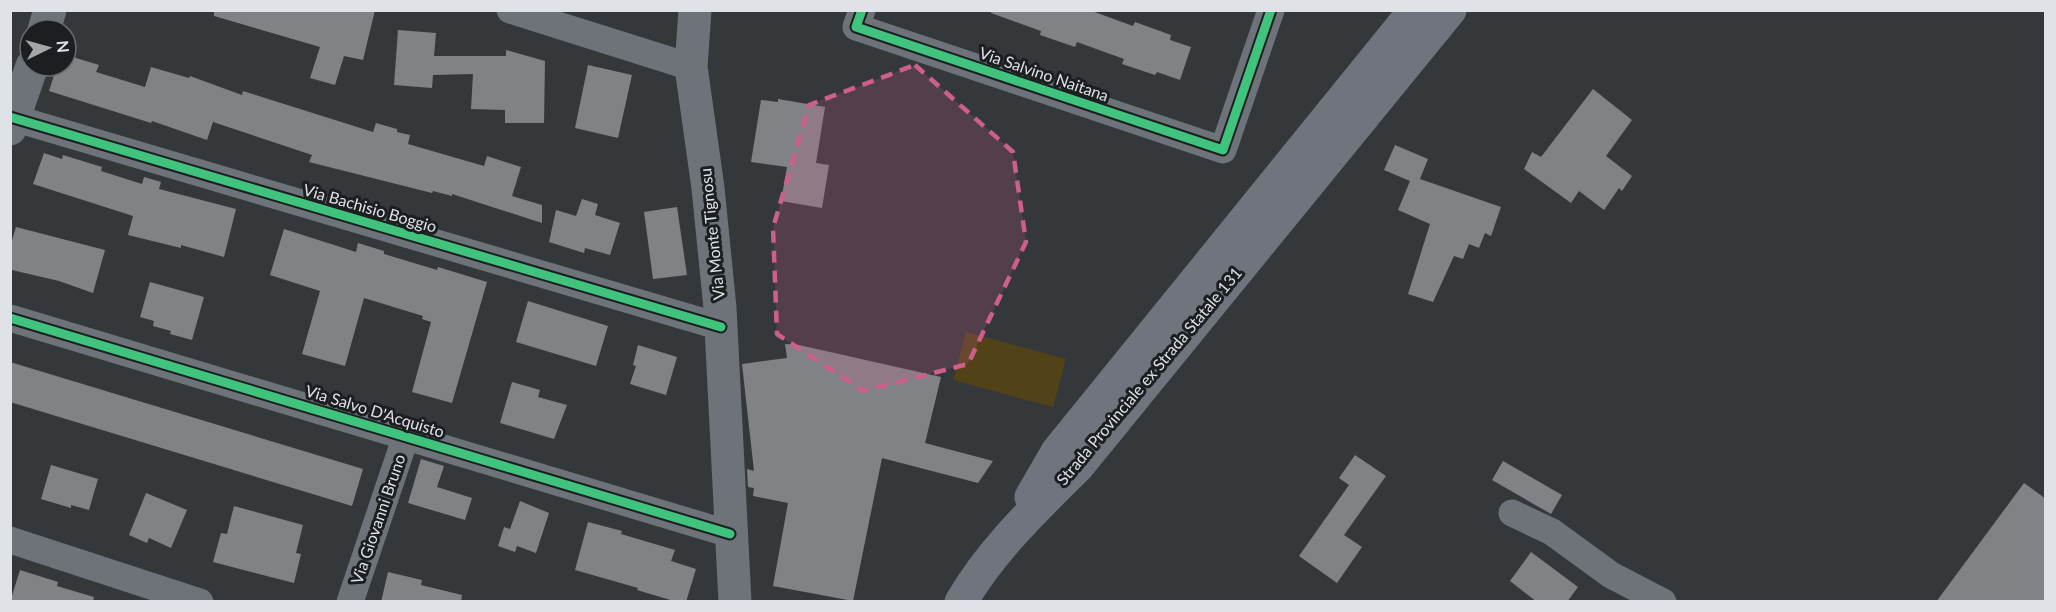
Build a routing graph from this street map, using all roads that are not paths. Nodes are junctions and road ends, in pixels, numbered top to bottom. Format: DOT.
graph roads {
  1 [pos="510,10"];
  2 [pos="695,10"];
  3 [pos="1271,10"];
  4 [pos="1414,10"];
  5 [pos="1450,10"];
  6 [pos="866,20"];
  7 [pos="691,67"];
  8 [pos="28,78"];
  9 [pos="12,121"];
  10 [pos="10,318"];
  11 [pos="721,327"];
  12 [pos="406,436"];
  13 [pos="1512,513"];
  14 [pos="1011,533"];
  15 [pos="730,534"];
  16 [pos="10,540"];
  17 [pos="200,602"];
  18 [pos="350,602"];
  19 [pos="735,602"];
  20 [pos="961,602"];
  21 [pos="1663,602"];
  1 -- 7 [label="street"];
  2 -- 7 [label="street, Via Monte Tignosu"];
  3 -- 6 [label="street, Via Salvino Naitana"];
  4 -- 14 [label="main road, Strada Provinciale ex Strada Statale 131"];
  5 -- 14 [label="main road, Strada Provinciale ex Strada Statale 131"];
  7 -- 11 [label="street, Via Monte Tignosu"];
  8 -- 9 [label="street"];
  9 -- 11 [label="street, Via Bachisio Boggio"];
  10 -- 12 [label="street, Via Salvo D'Acquisto"];
  11 -- 15 [label="street, Via Monte Tignosu"];
  12 -- 15 [label="street, Via Salvo D'Acquisto"];
  12 -- 18 [label="street, Via Giovanni Bruno"];
  13 -- 21 [label="street"];
  14 -- 20 [label="main road"];
  15 -- 19 [label="street, Via Monte Tignosu"];
  16 -- 17 [label="street"];
}
